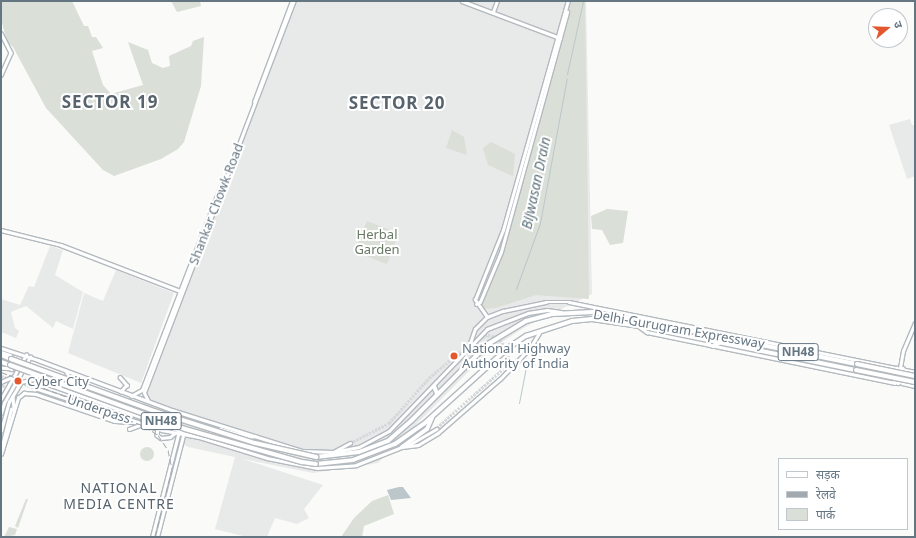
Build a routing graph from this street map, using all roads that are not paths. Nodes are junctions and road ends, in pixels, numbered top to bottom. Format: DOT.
graph roads {
  1 [pos="293,1"];
  2 [pos="462,1"];
  3 [pos="497,1"];
  4 [pos="569,1"];
  5 [pos="493,12"];
  6 [pos="1,33"];
  7 [pos="560,38"];
  8 [pos="1,75"];
  9 [pos="1,230"];
  10 [pos="180,291"];
  11 [pos="546,302"];
  12 [pos="476,304"];
  13 [pos="541,311"];
  14 [pos="563,313"];
  15 [pos="487,317"];
  16 [pos="915,323"];
  17 [pos="638,326"];
  18 [pos="540,330"];
  19 [pos="722,342"];
  20 [pos="713,346"];
  21 [pos="1,348"];
  22 [pos="467,351"];
  23 [pos="1,352"];
  24 [pos="26,355"];
  25 [pos="1,356"];
  26 [pos="30,357"];
  27 [pos="1,362"];
  28 [pos="873,364"];
  29 [pos="19,366"];
  30 [pos="1,368"];
  31 [pos="25,368"];
  32 [pos="900,368"];
  33 [pos="66,371"];
  34 [pos="915,372"];
  35 [pos="14,375"];
  36 [pos="915,376"];
  37 [pos="120,377"];
  38 [pos="872,378"];
  39 [pos="1,382"];
  40 [pos="915,382"];
  41 [pos="895,383"];
  42 [pos="901,383"];
  43 [pos="434,386"];
  44 [pos="915,386"];
  45 [pos="38,389"];
  46 [pos="64,390"];
  47 [pos="120,393"];
  48 [pos="437,394"];
  49 [pos="13,396"];
  50 [pos="131,396"];
  51 [pos="1,399"];
  52 [pos="153,404"];
  53 [pos="10,409"];
  54 [pos="1,413"];
  55 [pos="14,413"];
  56 [pos="433,416"];
  57 [pos="138,422"];
  58 [pos="144,424"];
  59 [pos="158,428"];
  60 [pos="129,429"];
  61 [pos="436,429"];
  62 [pos="1,431"];
  63 [pos="175,433"];
  64 [pos="178,435"];
  65 [pos="184,436"];
  66 [pos="256,436"];
  67 [pos="201,437"];
  68 [pos="177,440"];
  69 [pos="183,440"];
  70 [pos="220,443"];
  71 [pos="350,443"];
  72 [pos="402,447"];
  73 [pos="333,452"];
  74 [pos="1,454"];
  75 [pos="152,537"];
  76 [pos="157,537"];
  1 -- 10 [label="main road, Shankar Chowk Road"];
  1 -- 52 [label="main road, Shankar Chowk Road"];
  2 -- 5 [label="main road"];
  3 -- 5 [label="main road"];
  4 -- 7 [label="main road"];
  5 -- 7 [label="main road"];
  6 -- 8 [label="main road"];
  7 -- 12 [label="main road"];
  7 -- 12 [label="main road"];
  9 -- 10 [label="main road"];
  10 -- 50 [label="main road, Shankar Chowk Road"];
  11 -- 13 [label="main road"];
  11 -- 15 [label="main road"];
  11 -- 28 [label="main road"];
  12 -- 15 [label="main road"];
  13 -- 14 [label="main road"];
  13 -- 22 [label="main road"];
  14 -- 36 [label="highway, Delhi-Gurugram Expressway / NH48, bridge"];
  14 -- 48 [label="highway, Delhi-Gurugram Expressway / NH48"];
  15 -- 22 [label="main road"];
  16 -- 32 [label="main road"];
  17 -- 18 [label="highway, Delhi-Gurugram Expressway / NH48"];
  17 -- 19 [label="highway, Delhi-Gurugram Expressway / NH48"];
  17 -- 20 [label="main road"];
  18 -- 56 [label="highway, Delhi-Gurugram Expressway / NH48"];
  18 -- 72 [label="main road"];
  19 -- 20 [label="highway"];
  19 -- 40 [label="highway, Delhi-Gurugram Expressway / NH48, bridge"];
  20 -- 38 [label="main road"];
  21 -- 24 [label="main road"];
  22 -- 43 [label="main road"];
  23 -- 30 [label="main road"];
  24 -- 26 [label="main road"];
  24 -- 29 [label="main road"];
  25 -- 48 [label="highway, Delhi-Gurugram Expressway / NH48, bridge"];
  26 -- 31 [label="main road"];
  26 -- 33 [label="main road"];
  27 -- 56 [label="highway, Delhi-Gurugram Expressway / NH48, bridge"];
  28 -- 32 [label="main road"];
  28 -- 38 [label="main road"];
  29 -- 31 [label="main road"];
  29 -- 35 [label="main road"];
  31 -- 54 [label="main road"];
  32 -- 34 [label="main road"];
  32 -- 41 [label="main road"];
  32 -- 42 [label="main road"];
  33 -- 46 [label="main road"];
  33 -- 47 [label="main road"];
  35 -- 39 [label="main road"];
  35 -- 51 [label="main road"];
  37 -- 47 [label="main road"];
  38 -- 41 [label="main road"];
  41 -- 42 [label="main road"];
  42 -- 44 [label="main road"];
  43 -- 48 [label="highway"];
  43 -- 73 [label="main road"];
  45 -- 57 [label="main road, Underpass"];
  46 -- 49 [label="main road"];
  46 -- 67 [label="main road"];
  47 -- 50 [label="main road"];
  49 -- 55 [label="main road"];
  49 -- 62 [label="main road"];
  50 -- 52 [label="main road"];
  52 -- 66 [label="main road"];
  53 -- 74 [label="main road"];
  55 -- 57 [label="main road"];
  55 -- 74 [label="main road"];
  56 -- 72 [label="highway"];
  57 -- 58 [label="main road, Underpass"];
  58 -- 59 [label="main road, Underpass"];
  58 -- 60 [label="main road"];
  59 -- 63 [label="main road, Underpass"];
  59 -- 63 [label="main road"];
  61 -- 72 [label="main road"];
  63 -- 64 [label="main road, Underpass"];
  64 -- 65 [label="main road"];
  64 -- 68 [label="main road"];
  65 -- 67 [label="main road"];
  65 -- 69 [label="main road"];
  66 -- 70 [label="main road"];
  66 -- 73 [label="main road"];
  67 -- 70 [label="main road"];
  68 -- 69 [label="main road"];
  68 -- 75 [label="main road"];
  69 -- 76 [label="main road"];
  70 -- 72 [label="main road"];
  71 -- 73 [label="main road"];
}
